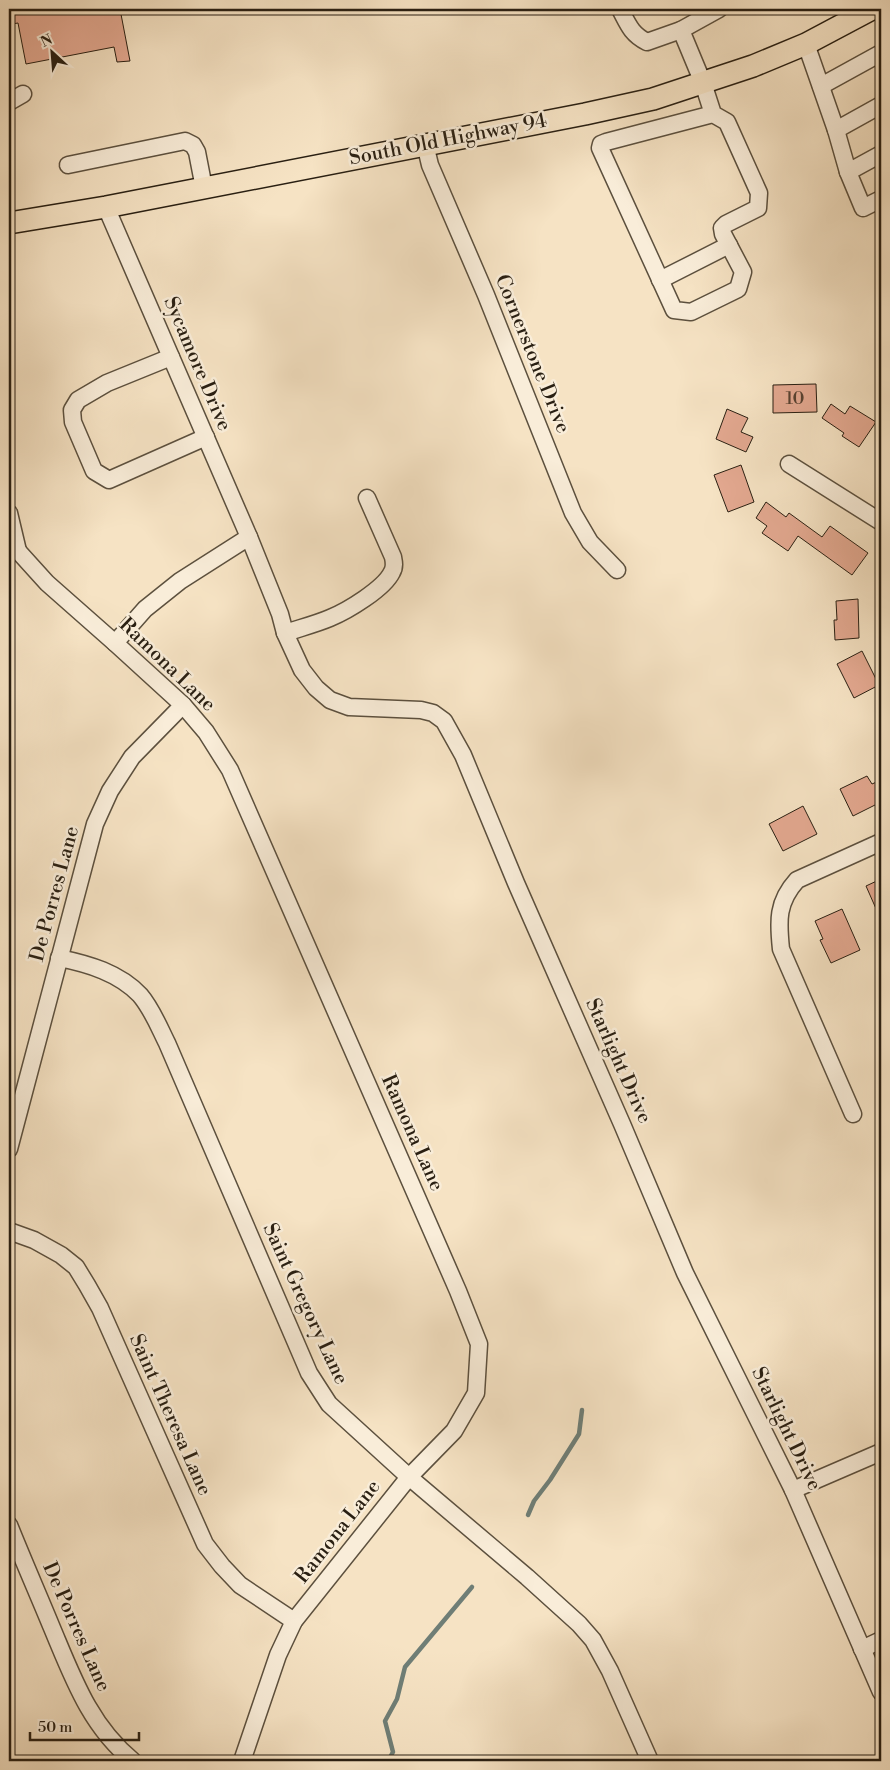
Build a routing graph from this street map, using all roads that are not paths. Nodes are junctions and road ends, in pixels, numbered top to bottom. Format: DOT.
graph roads {
  1 [pos="620,9"];
  2 [pos="719,9"];
  3 [pos="872,9"];
  4 [pos="681,30"];
  5 [pos="806,44"];
  6 [pos="881,54"];
  7 [pos="703,83"];
  8 [pos="821,86"];
  9 [pos="23,94"];
  10 [pos="9,102"];
  11 [pos="881,105"];
  12 [pos="713,114"];
  13 [pos="836,130"];
  14 [pos="425,144"];
  15 [pos="881,154"];
  16 [pos="68,165"];
  17 [pos="848,172"];
  18 [pos="204,188"];
  19 [pos="881,199"];
  20 [pos="106,207"];
  21 [pos="9,222"];
  22 [pos="729,246"];
  23 [pos="660,280"];
  24 [pos="171,357"];
  25 [pos="206,437"];
  26 [pos="789,464"];
  27 [pos="367,498"];
  28 [pos="9,514"];
  29 [pos="881,522"];
  30 [pos="249,538"];
  31 [pos="12,551"];
  32 [pos="617,570"];
  33 [pos="285,633"];
  34 [pos="116,643"];
  35 [pos="183,705"];
  36 [pos="881,842"];
  37 [pos="60,958"];
  38 [pos="853,1114"];
  39 [pos="9,1149"];
  40 [pos="9,1231"];
  41 [pos="881,1452"];
  42 [pos="409,1477"];
  43 [pos="794,1490"];
  44 [pos="9,1525"];
  45 [pos="294,1621"];
  46 [pos="881,1640"];
  47 [pos="862,1648"];
  48 [pos="881,1692"];
  49 [pos="133,1761"];
  50 [pos="242,1761"];
  51 [pos="650,1761"];
  1 -- 4 [label="street"];
  2 -- 4 [label="street"];
  3 -- 5 [label="main road, South Old Highway 94"];
  4 -- 7 [label="street"];
  5 -- 7 [label="main road, South Old Highway 94"];
  5 -- 8 [label="street"];
  6 -- 8 [label="street"];
  7 -- 12 [label="street"];
  7 -- 14 [label="main road, South Old Highway 94"];
  8 -- 13 [label="street"];
  9 -- 10 [label="street"];
  11 -- 13 [label="street"];
  12 -- 22 [label="street"];
  12 -- 23 [label="street"];
  13 -- 17 [label="street"];
  14 -- 18 [label="main road, South Old Highway 94"];
  14 -- 32 [label="street, Cornerstone Drive"];
  15 -- 17 [label="street"];
  16 -- 18 [label="street"];
  17 -- 19 [label="street"];
  18 -- 20 [label="main road, South Old Highway 94"];
  20 -- 21 [label="main road, South Old Highway 94"];
  20 -- 24 [label="street, Sycamore Drive"];
  22 -- 23 [label="street"];
  22 -- 23 [label="street"];
  24 -- 25 [label="street, Sycamore Drive"];
  24 -- 25 [label="street"];
  25 -- 30 [label="street, Sycamore Drive"];
  26 -- 29 [label="street"];
  27 -- 33 [label="street"];
  28 -- 31 [label="street, Ramona Lane"];
  30 -- 33 [label="street, Starlight Drive"];
  30 -- 34 [label="street"];
  31 -- 34 [label="street, Ramona Lane"];
  33 -- 43 [label="street, Starlight Drive"];
  34 -- 35 [label="street, Ramona Lane"];
  35 -- 37 [label="street, De Porres Lane"];
  35 -- 42 [label="street, Ramona Lane"];
  36 -- 38 [label="street"];
  37 -- 39 [label="street, De Porres Lane"];
  37 -- 42 [label="street, Saint Gregory Lane"];
  40 -- 45 [label="street, Saint Theresa Lane"];
  41 -- 43 [label="street"];
  42 -- 45 [label="street, Ramona Lane"];
  42 -- 51 [label="street, Saint Gregory Lane"];
  43 -- 47 [label="street, Starlight Drive"];
  44 -- 49 [label="street, De Porres Lane"];
  45 -- 50 [label="street, Ramona Lane"];
  46 -- 47 [label="street"];
  47 -- 48 [label="street, Starlight Drive"];
}
